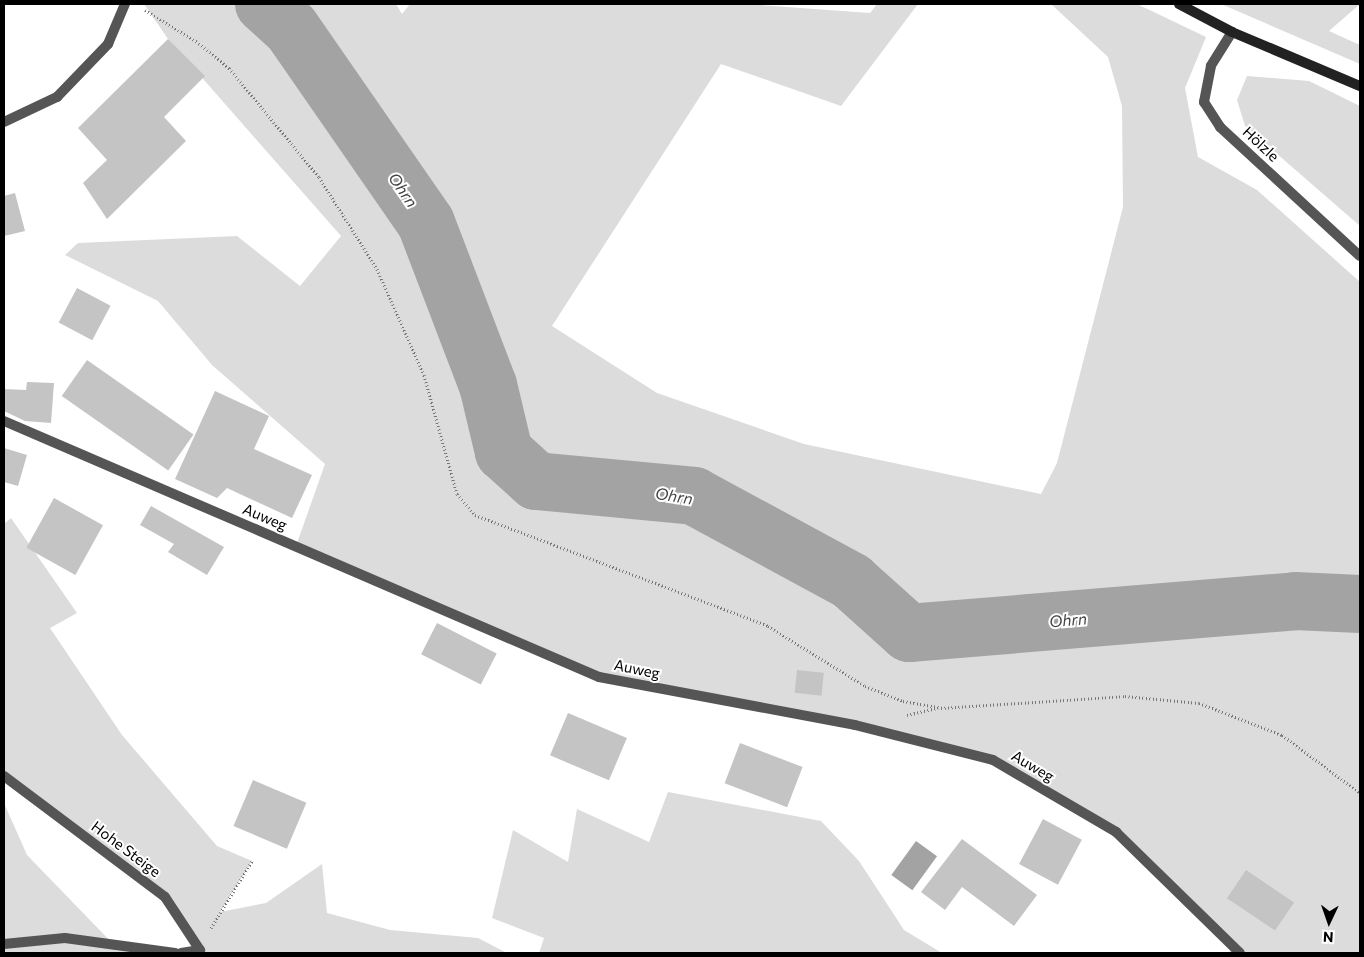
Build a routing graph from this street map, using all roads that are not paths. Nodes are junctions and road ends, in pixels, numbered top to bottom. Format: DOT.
graph roads {
  1 [pos="125,4"];
  2 [pos="1179,4"];
  3 [pos="1232,32"];
  4 [pos="1360,86"];
  5 [pos="4,122"];
  6 [pos="1360,256"];
  7 [pos="4,421"];
  8 [pos="4,776"];
  9 [pos="4,944"];
  10 [pos="175,953"];
  11 [pos="181,953"];
  12 [pos="1240,953"];
  1 -- 5 [label="street"];
  2 -- 3 [label="main road"];
  3 -- 4 [label="main road"];
  3 -- 6 [label="street, Hölzle"];
  7 -- 12 [label="street, Auweg"];
  8 -- 11 [label="street, Hohe Steige"];
  9 -- 10 [label="street"];
}
